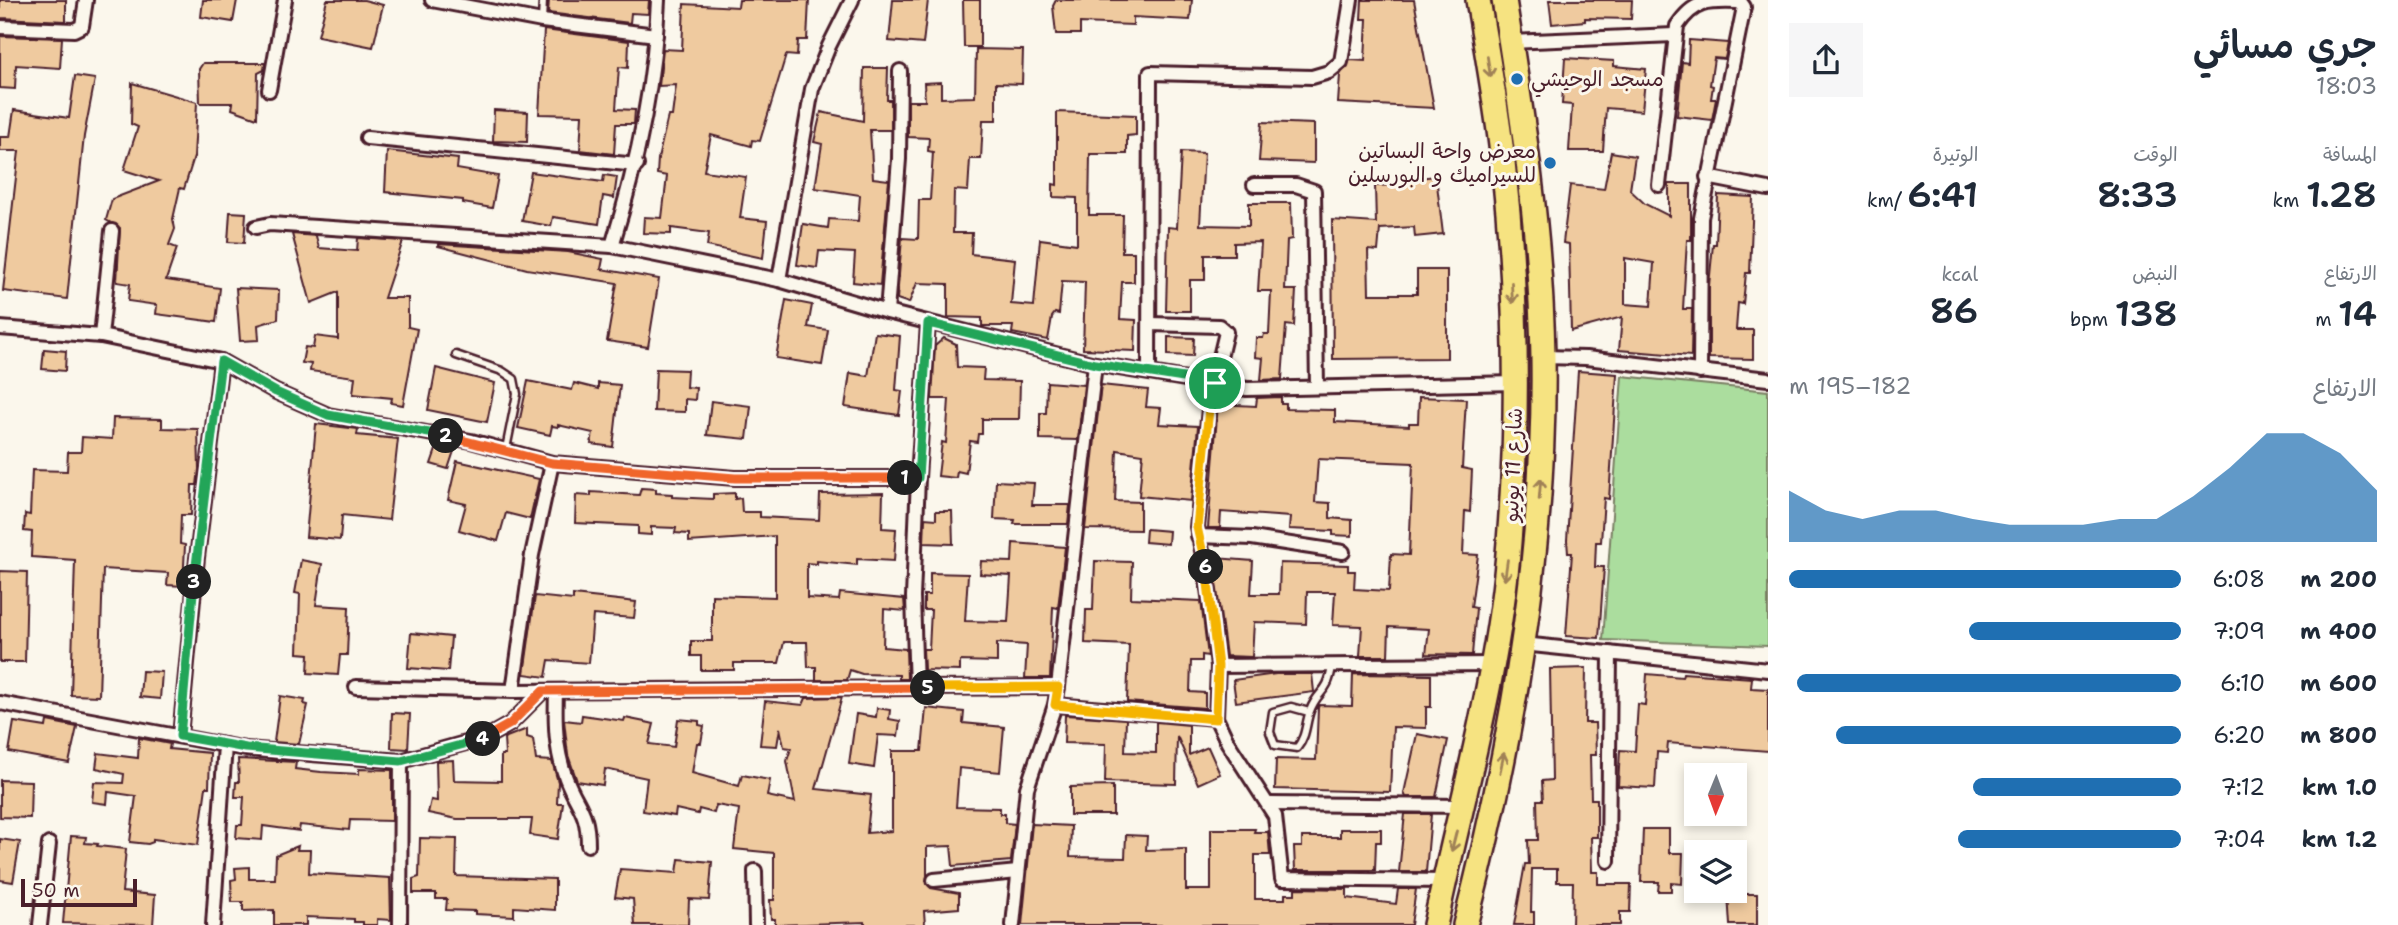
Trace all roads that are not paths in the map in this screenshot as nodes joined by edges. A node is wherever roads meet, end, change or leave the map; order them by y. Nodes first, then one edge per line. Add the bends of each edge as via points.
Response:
1 (86, 0) edge
2 (285, 0) edge
3 (432, 0) edge
4 (543, 0) edge
5 (658, 0) edge
6 (852, 0) edge
7 (1351, 0) edge
8 (1478, 0) edge
9 (1504, 0) edge
10 (1739, 1) edge
11 (542, 21) junction
12 (0, 27) edge
13 (656, 35) junction
14 (1674, 35) junction
15 (1511, 42) junction
16 (901, 71) dead end
17 (269, 90) dead end
18 (367, 138) dead end
19 (637, 165) junction
20 (1707, 177) junction
21 (1254, 185) dead end
22 (1659, 185) dead end
23 (1768, 189) edge
24 (1534, 200) junction
25 (1506, 203) junction
26 (256, 227) dead end
27 (112, 231) dead end
28 (612, 246) junction
29 (779, 280) junction
30 (887, 312) junction
31 (928, 323) junction
32 (1150, 324) junction
33 (0, 328) edge
34 (101, 336) junction
35 (456, 355) dead end
36 (1543, 357) junction
37 (221, 361) junction
38 (1095, 364) junction
39 (1149, 372) junction
40 (1700, 372) junction
41 (1768, 379) edge
42 (1215, 383) junction
43 (1516, 383) junction
44 (1317, 387) junction
45 (506, 449) junction
46 (552, 463) junction
47 (918, 478) junction
48 (1198, 536) junction
49 (1343, 552) dead end
50 (1523, 644) junction
51 (1610, 653) junction
52 (1332, 664) junction
53 (1493, 664) junction
54 (1218, 666) junction
55 (1768, 670) edge
56 (356, 687) dead end
57 (1058, 687) junction
58 (916, 688) junction
59 (513, 691) junction
60 (550, 691) junction
61 (0, 703) edge
62 (1055, 705) junction
63 (1309, 712) junction
64 (1216, 719) junction
65 (180, 736) junction
66 (226, 745) junction
67 (401, 761) junction
68 (1270, 804) junction
69 (1463, 806) junction
70 (50, 844) dead end
71 (587, 845) dead end
72 (1608, 861) dead end
73 (755, 871) dead end
74 (1017, 872) junction
75 (934, 880) dead end
76 (1444, 881) junction
77 (40, 925) edge
78 (213, 925) edge
79 (400, 925) edge
80 (756, 925) edge
81 (1013, 925) edge
82 (1435, 925) edge
83 (1465, 925) edge

1 - 12 street via 82,26 75,30
2 - 17 street
3 - 11 street
4 - 11 lane
5 - 13 street
6 - 29 street via 813,89
7 - 32 street via 1341,62 1329,72 1312,77 1150,73
8 -> 25 highway, شارع 11 يونيو
9 - 15 highway, شارع 11 يونيو
10 - 14 street via 1695,6 1687,11
10 - 20 street via 1744,7
11 - 13 street
13 - 19 street
14 - 15 street
14 - 22 street
15 - 24 highway, شارع 11 يونيو
16 - 30 street
18 - 19 street
19 - 28 street
20 - 23 street
20 - 40 street via 1701,218
21 - 44 street via 1296,185 1314,191
24 - 25 highway
24 - 36 highway, شارع 11 يونيو
25 -> 43 highway, شارع 11 يونيو
26 - 28 street via 270,224
27 - 34 street
28 - 29 street
29 - 30 street
30 - 31 street
31 - 38 street
31 - 47 street
32 - 39 street
32 - 42 street via 1225,329
33 - 34 street
34 - 37 street
35 - 45 lane via 514,379 517,394
36 - 40 street
50 -> 36 highway, شارع 11 يونيو via 1541,479
37 - 45 street via 328,415
37 - 65 street
38 - 39 street
38 - 57 street
39 - 42 street
40 - 41 street
42 - 44 street via 1247,389
42 - 48 street
43 - 44 street
43 -> 53 highway, شارع 11 يونيو via 1509,543
45 - 46 street
46 - 47 street via 735,478
46 - 59 street via 532,555
47 - 58 street via 913,597
48 - 49 street via 1262,539
48 - 54 street
50 - 51 street
83 -> 50 highway, شارع 11 يونيو via 1504,754
51 - 55 street
51 - 72 street
52 - 53 street
52 - 54 street
52 - 63 lane via 1329,687
53 - 69 highway, شارع 11 يونيو
54 - 64 street
56 - 59 street
57 - 58 street
57 - 62 street
58 - 60 street
59 - 60 street
60 - 67 street via 487,737
60 - 71 street via 566,778 586,816
61 - 65 street
62 - 64 street
62 - 74 street via 1027,788
63 - 63 lane via 1306,736 1297,748 1275,745 1270,732 1273,712 1291,708
64 - 68 street
65 - 66 street
66 - 67 street
66 - 78 street
67 - 79 street
68 - 69 street
68 - 76 street via 1279,831 1282,879
69 -> 76 highway, شارع 11 يونيو
70 - 77 street
73 - 80 street
74 - 75 street
74 - 81 street
76 - 82 highway, شارع 11 يونيو

